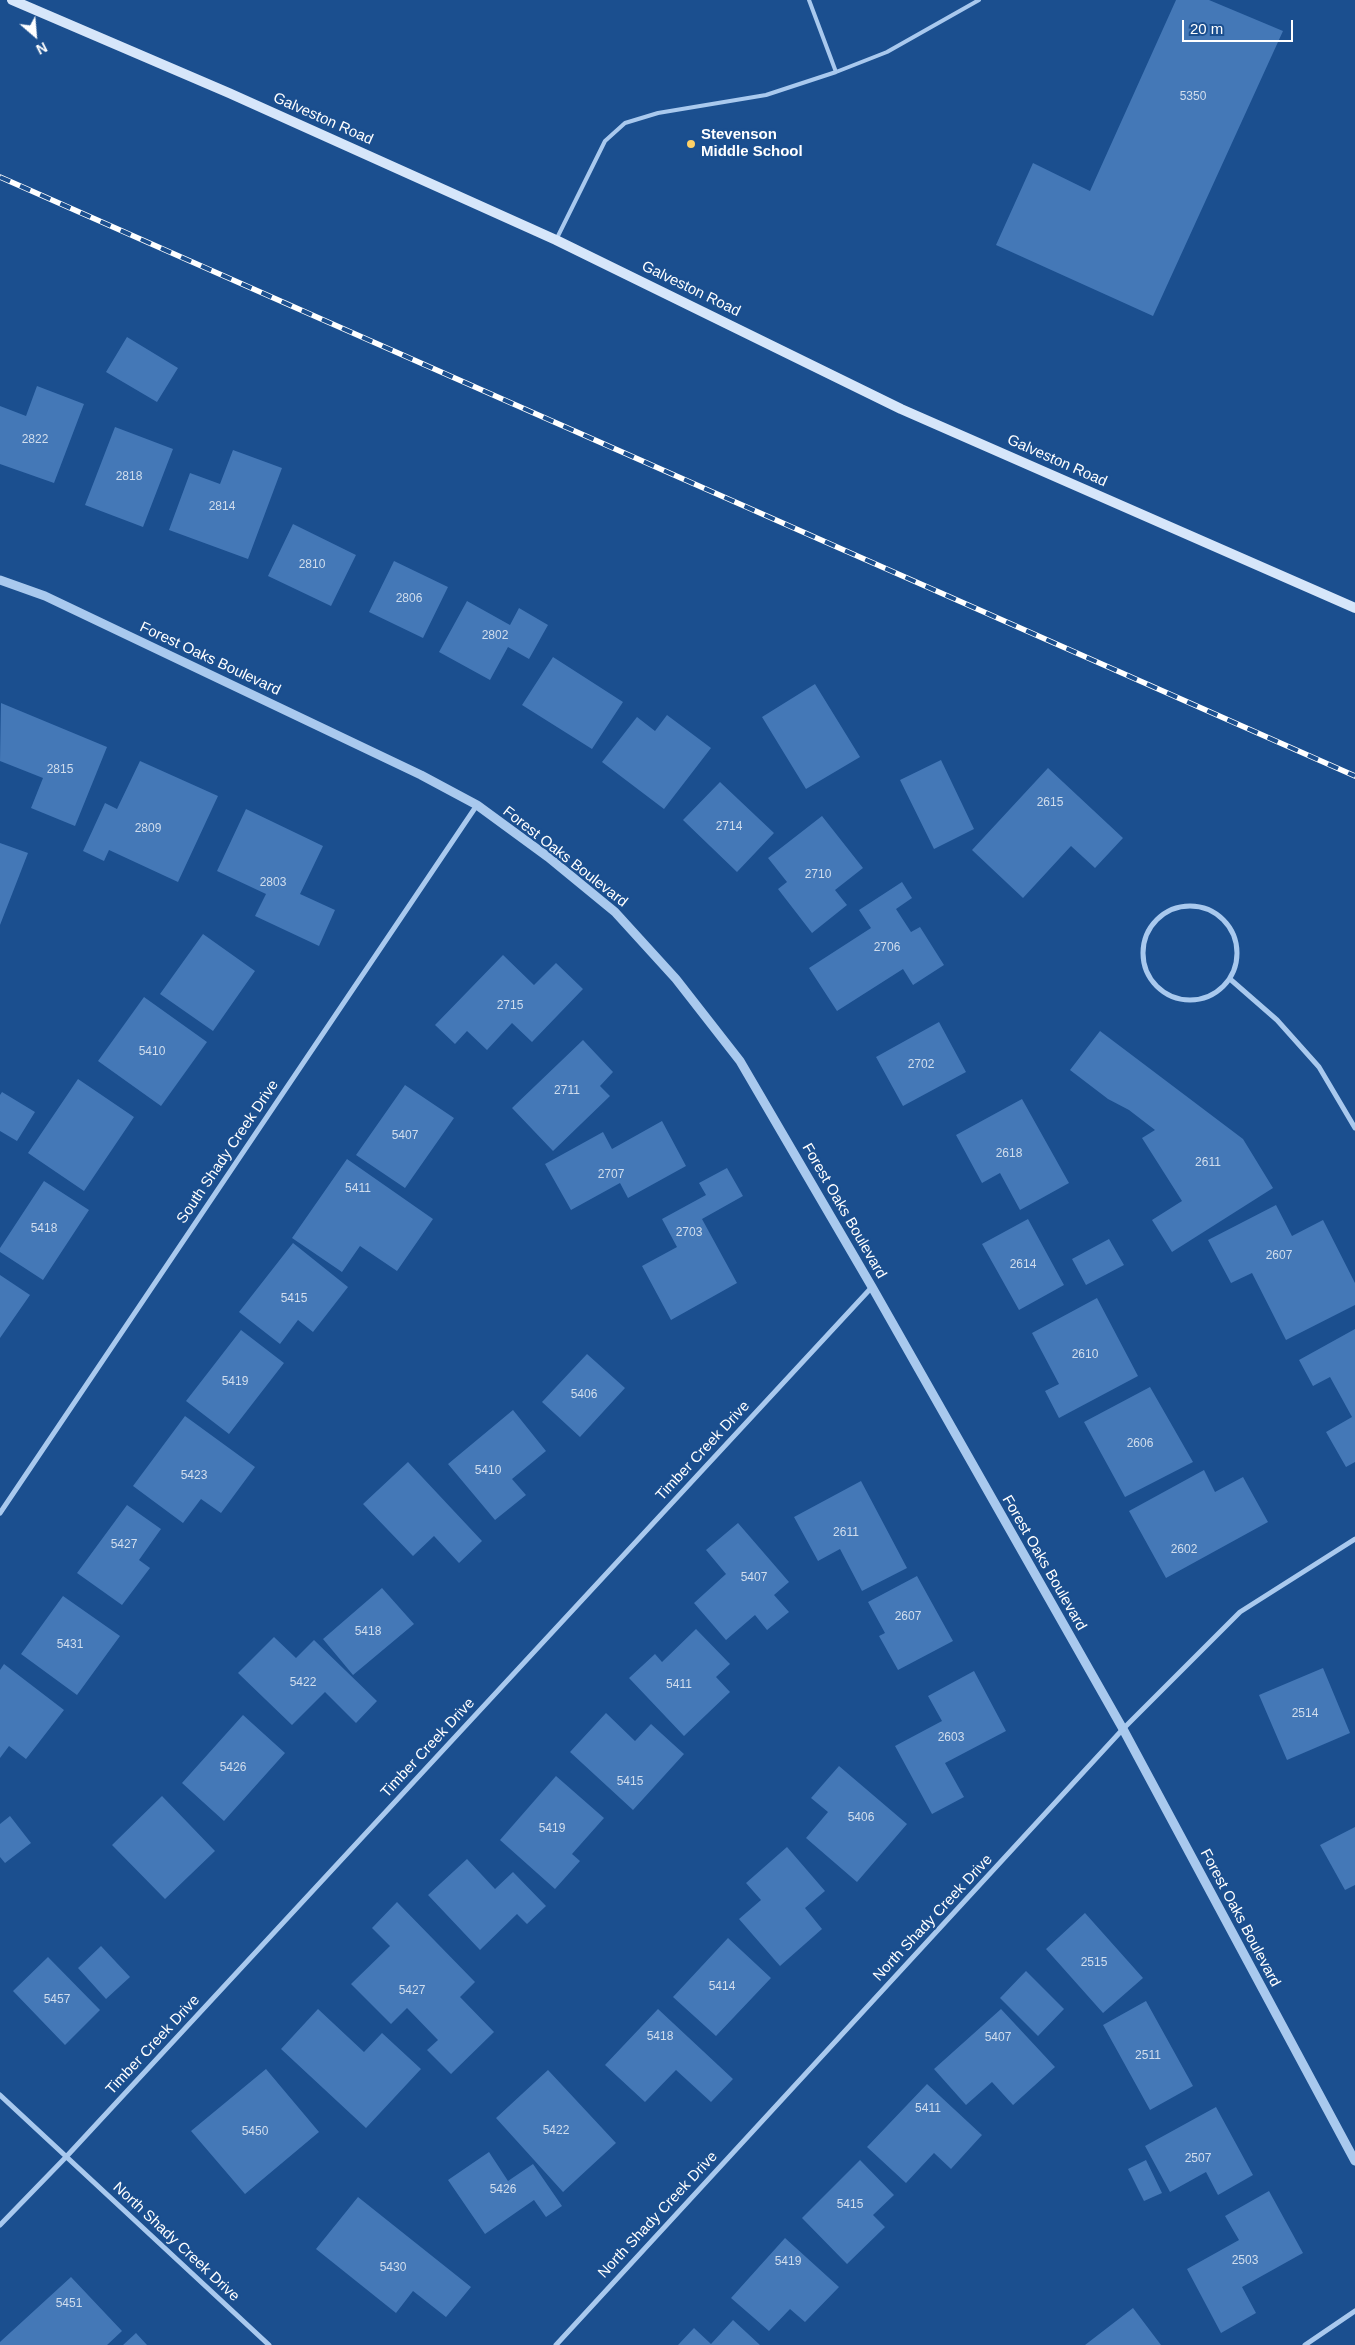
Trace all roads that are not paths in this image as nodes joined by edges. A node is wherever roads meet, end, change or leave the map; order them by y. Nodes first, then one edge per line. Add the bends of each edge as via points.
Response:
1 (12, 0) edge
2 (809, 0) edge
3 (979, 0) edge
4 (836, 72) junction
5 (556, 240) junction
6 (0, 580) edge
7 (1355, 608) edge
8 (477, 806) junction
9 (1230, 979) junction
10 (1355, 1128) edge
11 (872, 1287) junction
12 (0, 1513) edge
13 (1355, 1539) edge
14 (1123, 1730) junction
15 (0, 2095) edge
16 (66, 2157) junction
17 (1355, 2161) edge
18 (0, 2225) edge
19 (1355, 2311) edge
20 (269, 2345) edge
21 (556, 2345) edge
22 (1305, 2345) edge

1 - 5 main road, Galveston Road via 229,93
2 - 4 lane
3 - 4 lane via 886,52
4 - 5 lane via 766,95 658,113 624,123 604,141
5 - 7 main road, Galveston Road via 901,409
6 - 8 street, Forest Oaks Boulevard via 54,601 421,775
8 - 11 street, Forest Oaks Boulevard via 548,857 614,912 676,978 740,1061
8 - 12 street, South Shady Creek Drive
9 - 9 street via 1238,949 1234,934 1213,910 1198,906 1174,908 1155,921 1146,935 1144,965 1150,979 1161,991 1175,998 1205,998
9 - 10 street via 1277,1020 1319,1067
11 - 14 street, Forest Oaks Boulevard
11 - 16 street, Timber Creek Drive
13 - 14 street, North Shady Creek Drive via 1240,1612
14 - 17 street, Forest Oaks Boulevard
14 - 21 street, North Shady Creek Drive
15 - 16 street
16 - 18 street, Timber Creek Drive
16 - 20 street, North Shady Creek Drive
19 - 22 street

